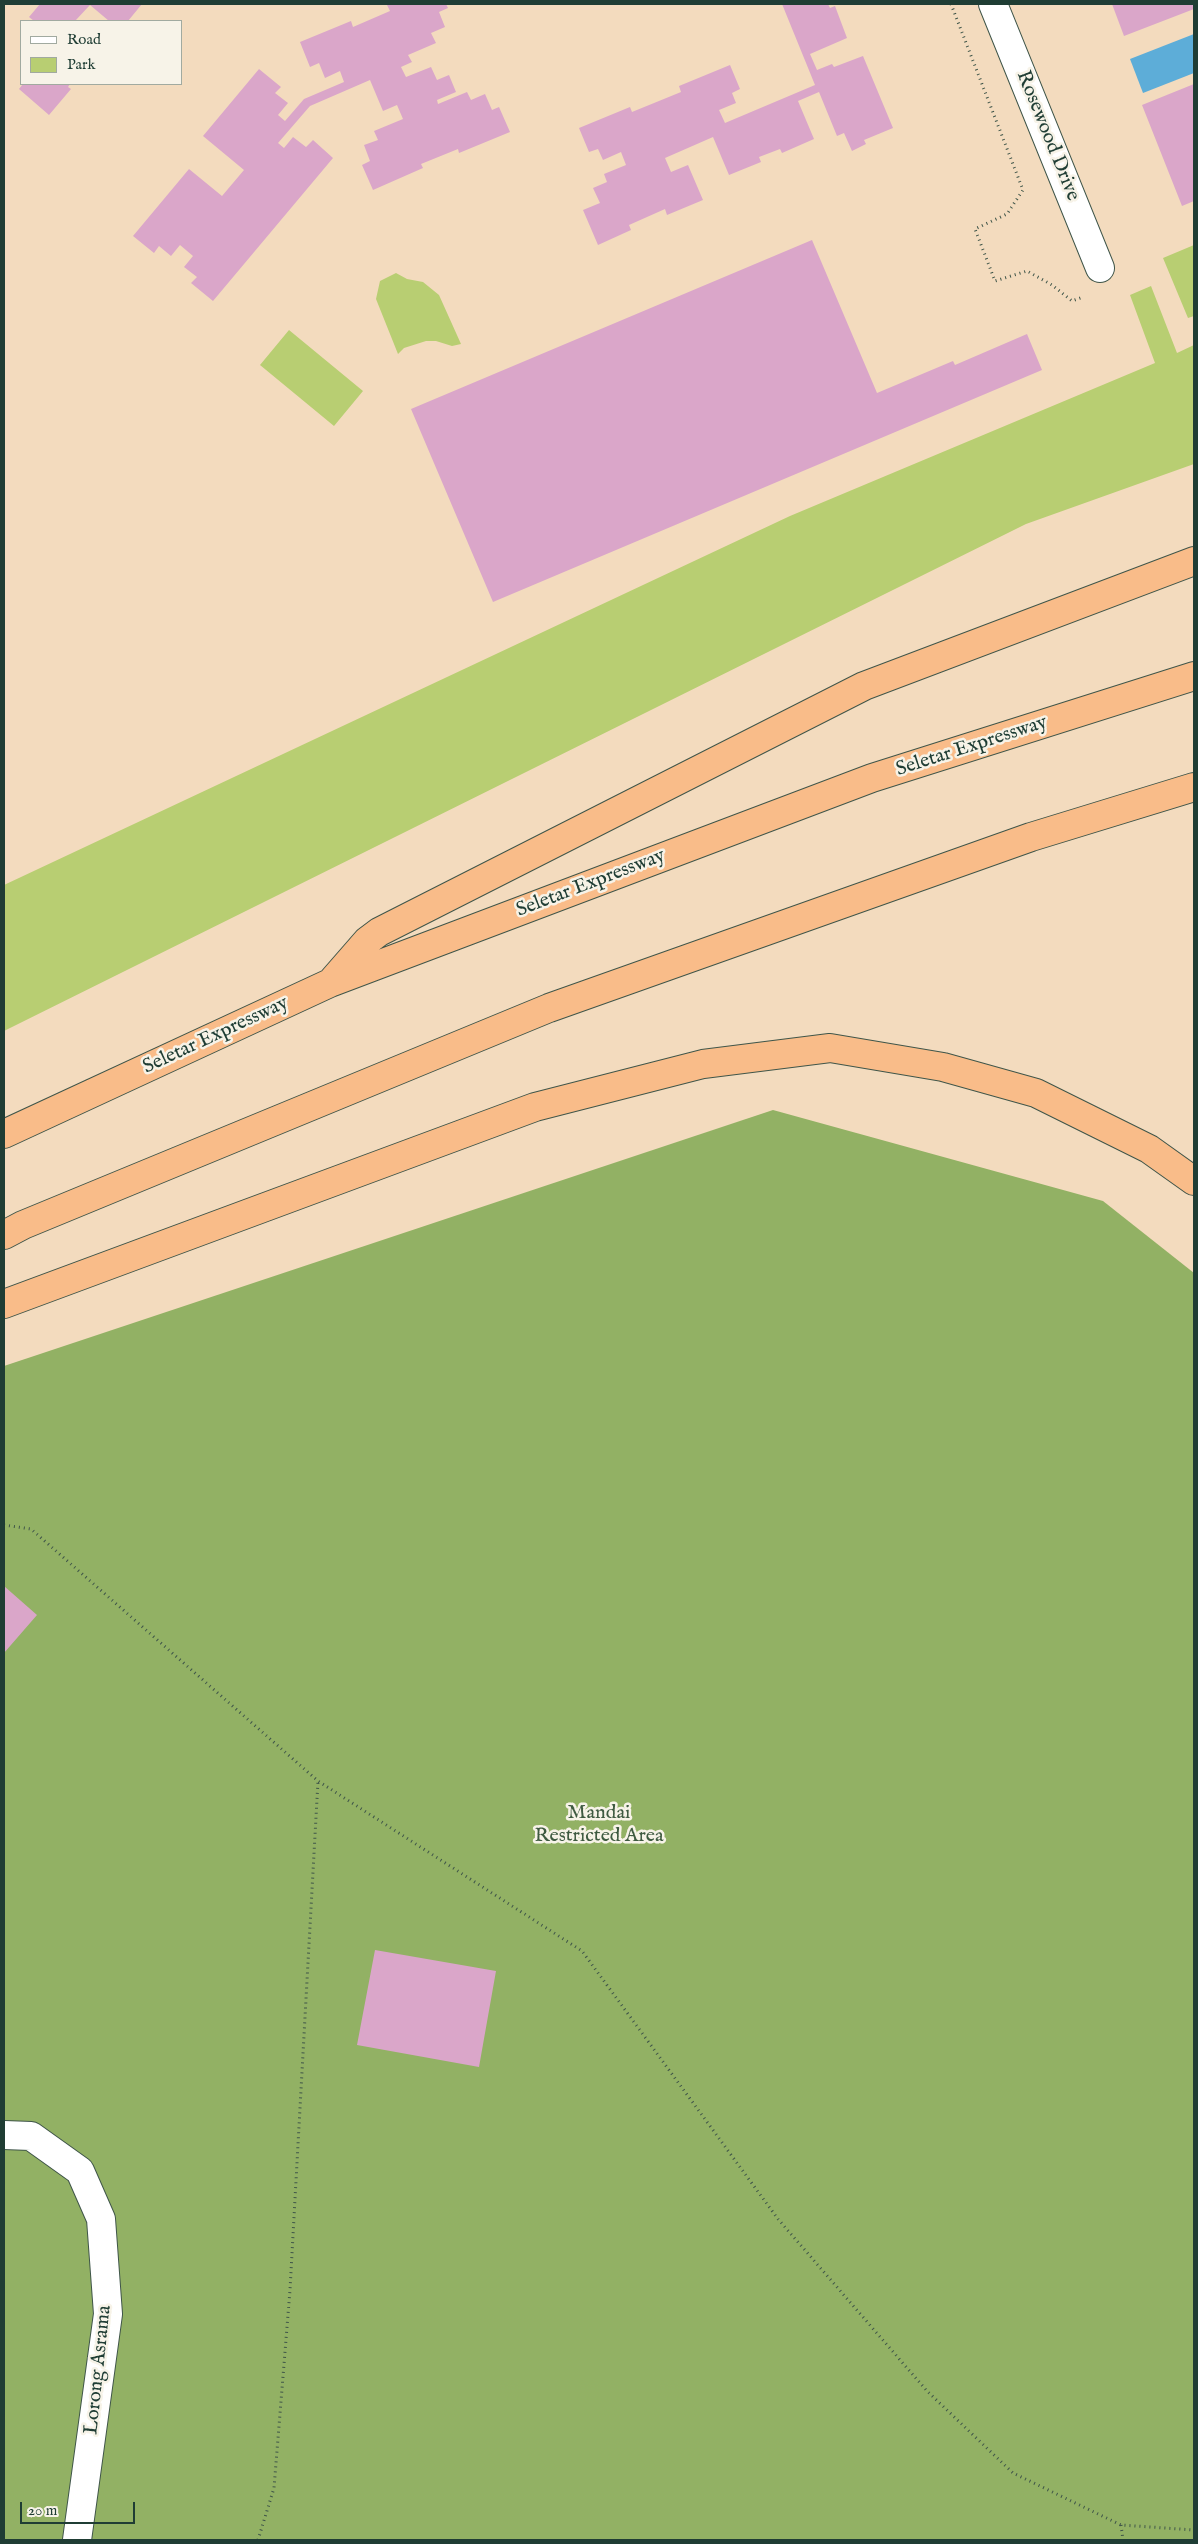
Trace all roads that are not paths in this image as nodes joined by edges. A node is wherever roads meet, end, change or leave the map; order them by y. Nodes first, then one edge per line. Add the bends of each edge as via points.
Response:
1 (994, 4) edge
2 (1100, 268) dead end
3 (1194, 561) edge
4 (1194, 676) edge
5 (1194, 787) edge
6 (330, 983) junction
7 (4, 1134) edge
8 (1194, 1181) edge
9 (4, 1235) edge
10 (4, 1304) edge
11 (4, 2135) edge
12 (78, 2540) edge

1 - 2 street, Rosewood Drive
3 - 6 highway via 864,686 379,932
4 - 6 highway, Seletar Expressway via 872,778
5 - 9 highway via 1031,837 549,1008
6 - 7 highway, Seletar Expressway
8 - 10 highway via 1149,1149 1036,1093 943,1067 830,1048 703,1064 535,1107
11 - 12 street, Lorong Asrama via 31,2136 80,2172 101,2220 108,2314

